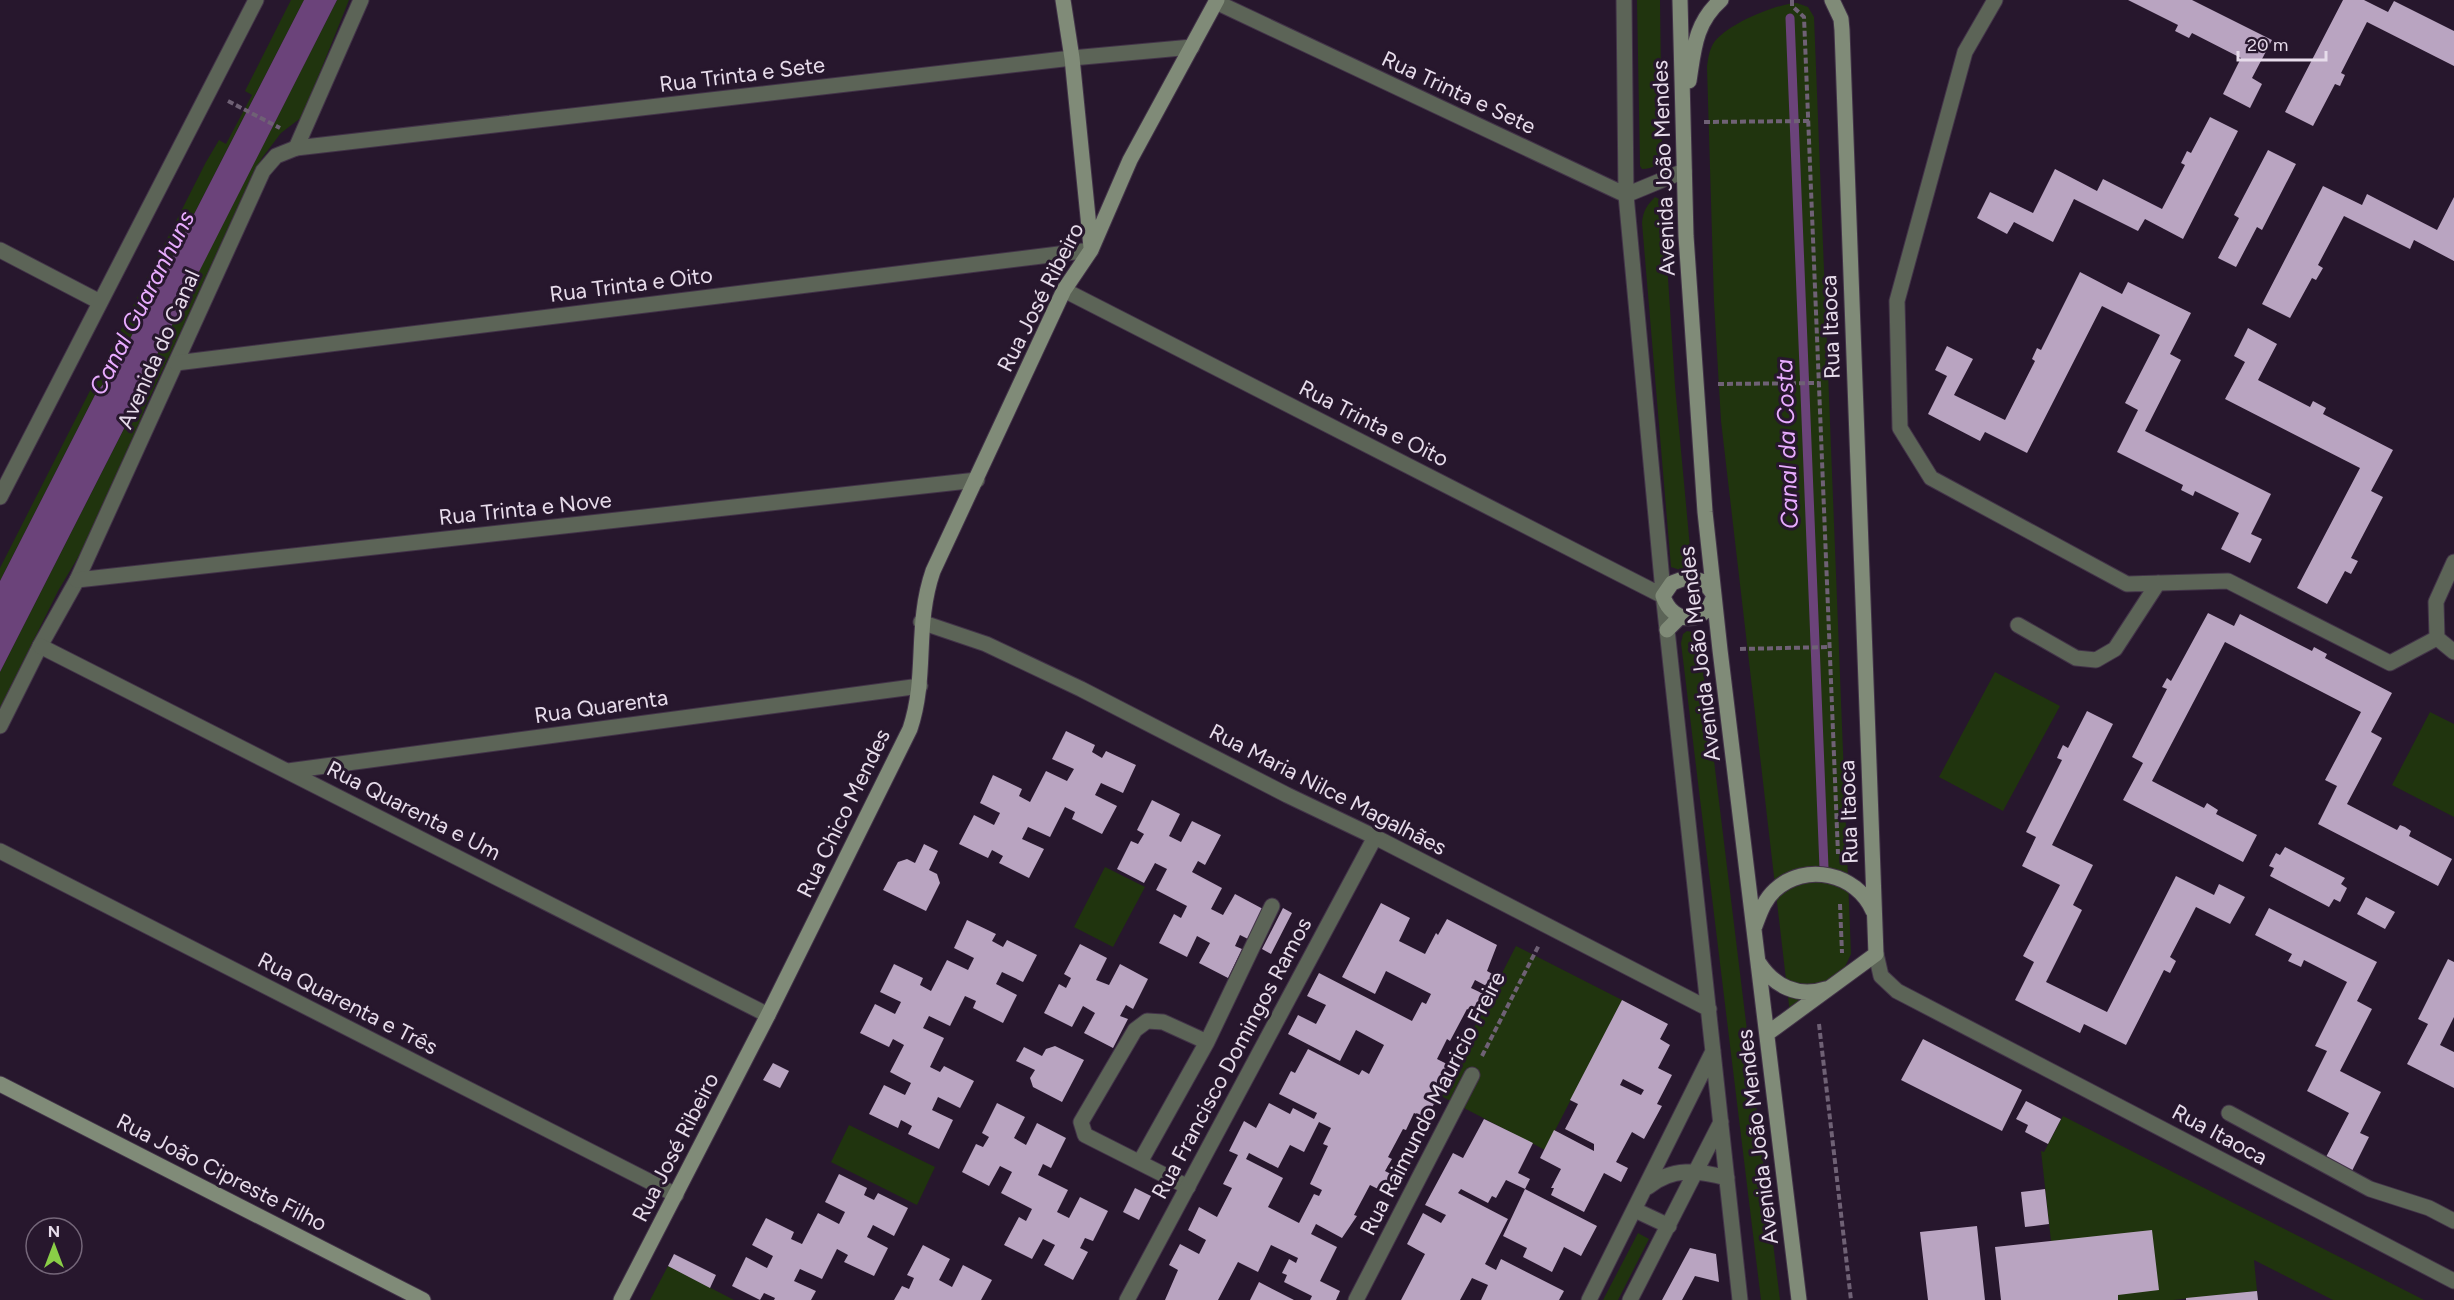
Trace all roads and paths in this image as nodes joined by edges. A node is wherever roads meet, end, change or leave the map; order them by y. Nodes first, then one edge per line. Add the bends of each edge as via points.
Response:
1 (256, 0) edge
2 (361, 0) edge
3 (1063, 0) edge
4 (1624, 0) edge
5 (1680, 0) edge
6 (1721, 0) edge
7 (1792, 0) edge
8 (1832, 0) edge
9 (1847, 0) edge
10 (1995, 0) edge
11 (1216, 1) edge
12 (1842, 30) junction
13 (1192, 47) junction
14 (1072, 58) junction
15 (246, 111) dead end
16 (1809, 121) junction
17 (1683, 123) junction
18 (275, 126) dead end
19 (296, 148) junction
20 (1684, 171) junction
21 (1626, 195) junction
22 (0, 250) edge
23 (1091, 250) junction
24 (1064, 290) junction
25 (100, 302) junction
26 (176, 363) junction
27 (1819, 383) junction
28 (1695, 385) junction
29 (977, 480) junction
30 (0, 497) edge
31 (2454, 562) edge
32 (1711, 564) junction
33 (1661, 573) junction
34 (1696, 578) junction
35 (1680, 579) junction
36 (77, 580) junction
37 (2158, 583) junction
38 (1714, 595) junction
39 (1663, 596) junction
40 (1680, 617) junction
41 (1698, 617) junction
42 (921, 622) junction
43 (1717, 622) junction
44 (2018, 625) dead end
45 (1667, 630) junction
46 (2437, 639) junction
47 (40, 646) junction
48 (1830, 647) junction
49 (1720, 650) junction
50 (2454, 652) edge
51 (920, 686) junction
52 (0, 726) edge
53 (288, 771) junction
54 (1375, 837) junction
55 (0, 851) edge
56 (1839, 878) junction
57 (1272, 906) dead end
58 (1874, 916) junction
59 (1548, 928) junction
60 (1754, 929) junction
61 (1876, 954) junction
62 (1759, 963) junction
63 (1837, 983) junction
64 (1817, 998) junction
65 (1709, 1009) junction
66 (768, 1015) junction
67 (1768, 1034) junction
68 (1207, 1042) junction
69 (1713, 1050) junction
70 (1472, 1075) joint
71 (0, 1084) edge
72 (2229, 1113) dead end
73 (1721, 1122) junction
74 (1140, 1162) junction
75 (1696, 1172) junction
76 (1727, 1178) junction
77 (1188, 1186) junction
78 (1645, 1189) junction
79 (676, 1195) junction
80 (1635, 1210) junction
81 (2454, 1221) edge
82 (1669, 1226) junction
83 (2454, 1281) edge
84 (423, 1300) edge
85 (621, 1300) edge
86 (1127, 1300) edge
87 (1356, 1300) edge
88 (1588, 1300) edge
89 (1630, 1300) edge
90 (1740, 1300) edge
91 (1799, 1300) edge
92 (1851, 1300) edge

1 - 25 street
2 - 19 street
3 - 14 main road
4 - 21 street, Avenida João Mendes
5 - 17 main road, Avenida João Mendes
6 - 17 main road via 1695,36
7 - 16 path via 1792,6 1804,17
8 - 12 main road
9 - 12 main road
10 - 37 street via 1965,52 1897,301 1900,428 1931,478 2127,584
11 - 13 main road, Rua José Ribeiro
11 - 21 street, Rua Trinta e Sete
12 - 58 main road, Rua Itaoca
13 - 14 street, Rua Trinta e Sete
13 - 23 main road, Rua José Ribeiro via 1130,160
14 - 19 street, Rua Trinta e Sete
14 - 23 main road
15 - 18 path
16 - 17 path
16 - 27 path
17 - 20 main road, Avenida João Mendes
19 - 26 street, Avenida do Canal via 276,156 264,171
20 - 21 street
20 - 28 main road, Avenida João Mendes
21 - 33 street, Avenida João Mendes
22 - 25 street
23 - 24 main road, Rua José Ribeiro
23 - 26 street, Rua Trinta e Oito
24 - 29 main road, Rua José Ribeiro
24 - 39 street, Rua Trinta e Oito
25 - 30 street
26 - 36 street, Avenida do Canal
27 - 28 path
27 - 48 path
28 - 32 main road, Avenida João Mendes
29 - 36 street, Rua Trinta e Nove
29 - 42 main road, Rua José Ribeiro via 933,571
31 - 46 street via 2436,602
32 - 34 main road
32 - 38 main road, Avenida João Mendes
33 - 35 main road via 1670,579
33 - 39 street, Avenida João Mendes
34 - 35 main road
34 - 38 main road
35 - 39 main road
36 - 47 street, Avenida do Canal
37 - 44 street via 2115,649 2096,660 2076,658
37 - 46 street via 2228,581 2390,663
38 - 41 main road
38 - 43 main road, Avenida João Mendes
39 - 40 main road via 1672,612
39 - 45 street, Avenida João Mendes
40 - 41 main road
40 - 45 main road
41 - 43 main road
42 - 51 main road, Rua Chico Mendes
42 - 54 street, Rua Maria Nilce Magalhães via 986,644
43 - 49 main road, Avenida João Mendes
45 - 65 street, Avenida João Mendes
46 - 50 street
47 - 52 street, Avenida do Canal
47 - 53 street, Rua Quarenta e Um
48 - 49 path
48 - 56 path
49 - 60 main road, Avenida João Mendes
51 - 53 street, Rua Quarenta
51 - 66 main road, Rua Chico Mendes via 909,729
53 - 66 street, Rua Quarenta e Um
54 - 59 street, Rua Maria Nilce Magalhães
54 - 77 street, Rua Francisco Domingos Ramos
55 - 79 street, Rua Quarenta e Três
56 - 58 main road via 1862,894
56 - 60 main road via 1806,875 1782,885 1764,904
56 - 63 path
57 - 68 street
58 - 61 main road, Rua Itaoca
59 - 65 street, Rua Maria Nilce Magalhães
59 - 70 path, Rua Raimundo Mauricio Freire
60 - 62 main road, Avenida João Mendes
61 - 63 main road
61 - 83 street, Rua Itaoca via 1881,976 1897,991
62 - 63 main road via 1772,979 1790,990 1810,992
62 - 67 main road, Avenida João Mendes
63 - 64 main road
64 - 67 main road
64 - 92 path
65 - 69 street, Avenida João Mendes
66 - 79 main road, Rua José Ribeiro
67 - 91 main road, Avenida João Mendes
68 - 74 street
68 - 74 street via 1163,1022 1147,1021 1135,1030 1081,1122 1085,1135
69 - 73 street, Avenida João Mendes
69 - 78 street
70 - 87 street, Rua Raimundo Mauricio Freire
71 - 84 main road, Rua João Cipreste Filho
72 - 81 street via 2370,1189 2429,1208
73 - 75 street
73 - 76 street, Avenida João Mendes
74 - 77 street
75 - 76 street
75 - 78 street via 1668,1174
75 - 82 street
76 - 90 street, Avenida João Mendes
77 - 86 street, Rua Francisco Domingos Ramos
78 - 80 street
79 - 85 main road, Rua José Ribeiro
80 - 82 street
80 - 88 street
82 - 89 street

